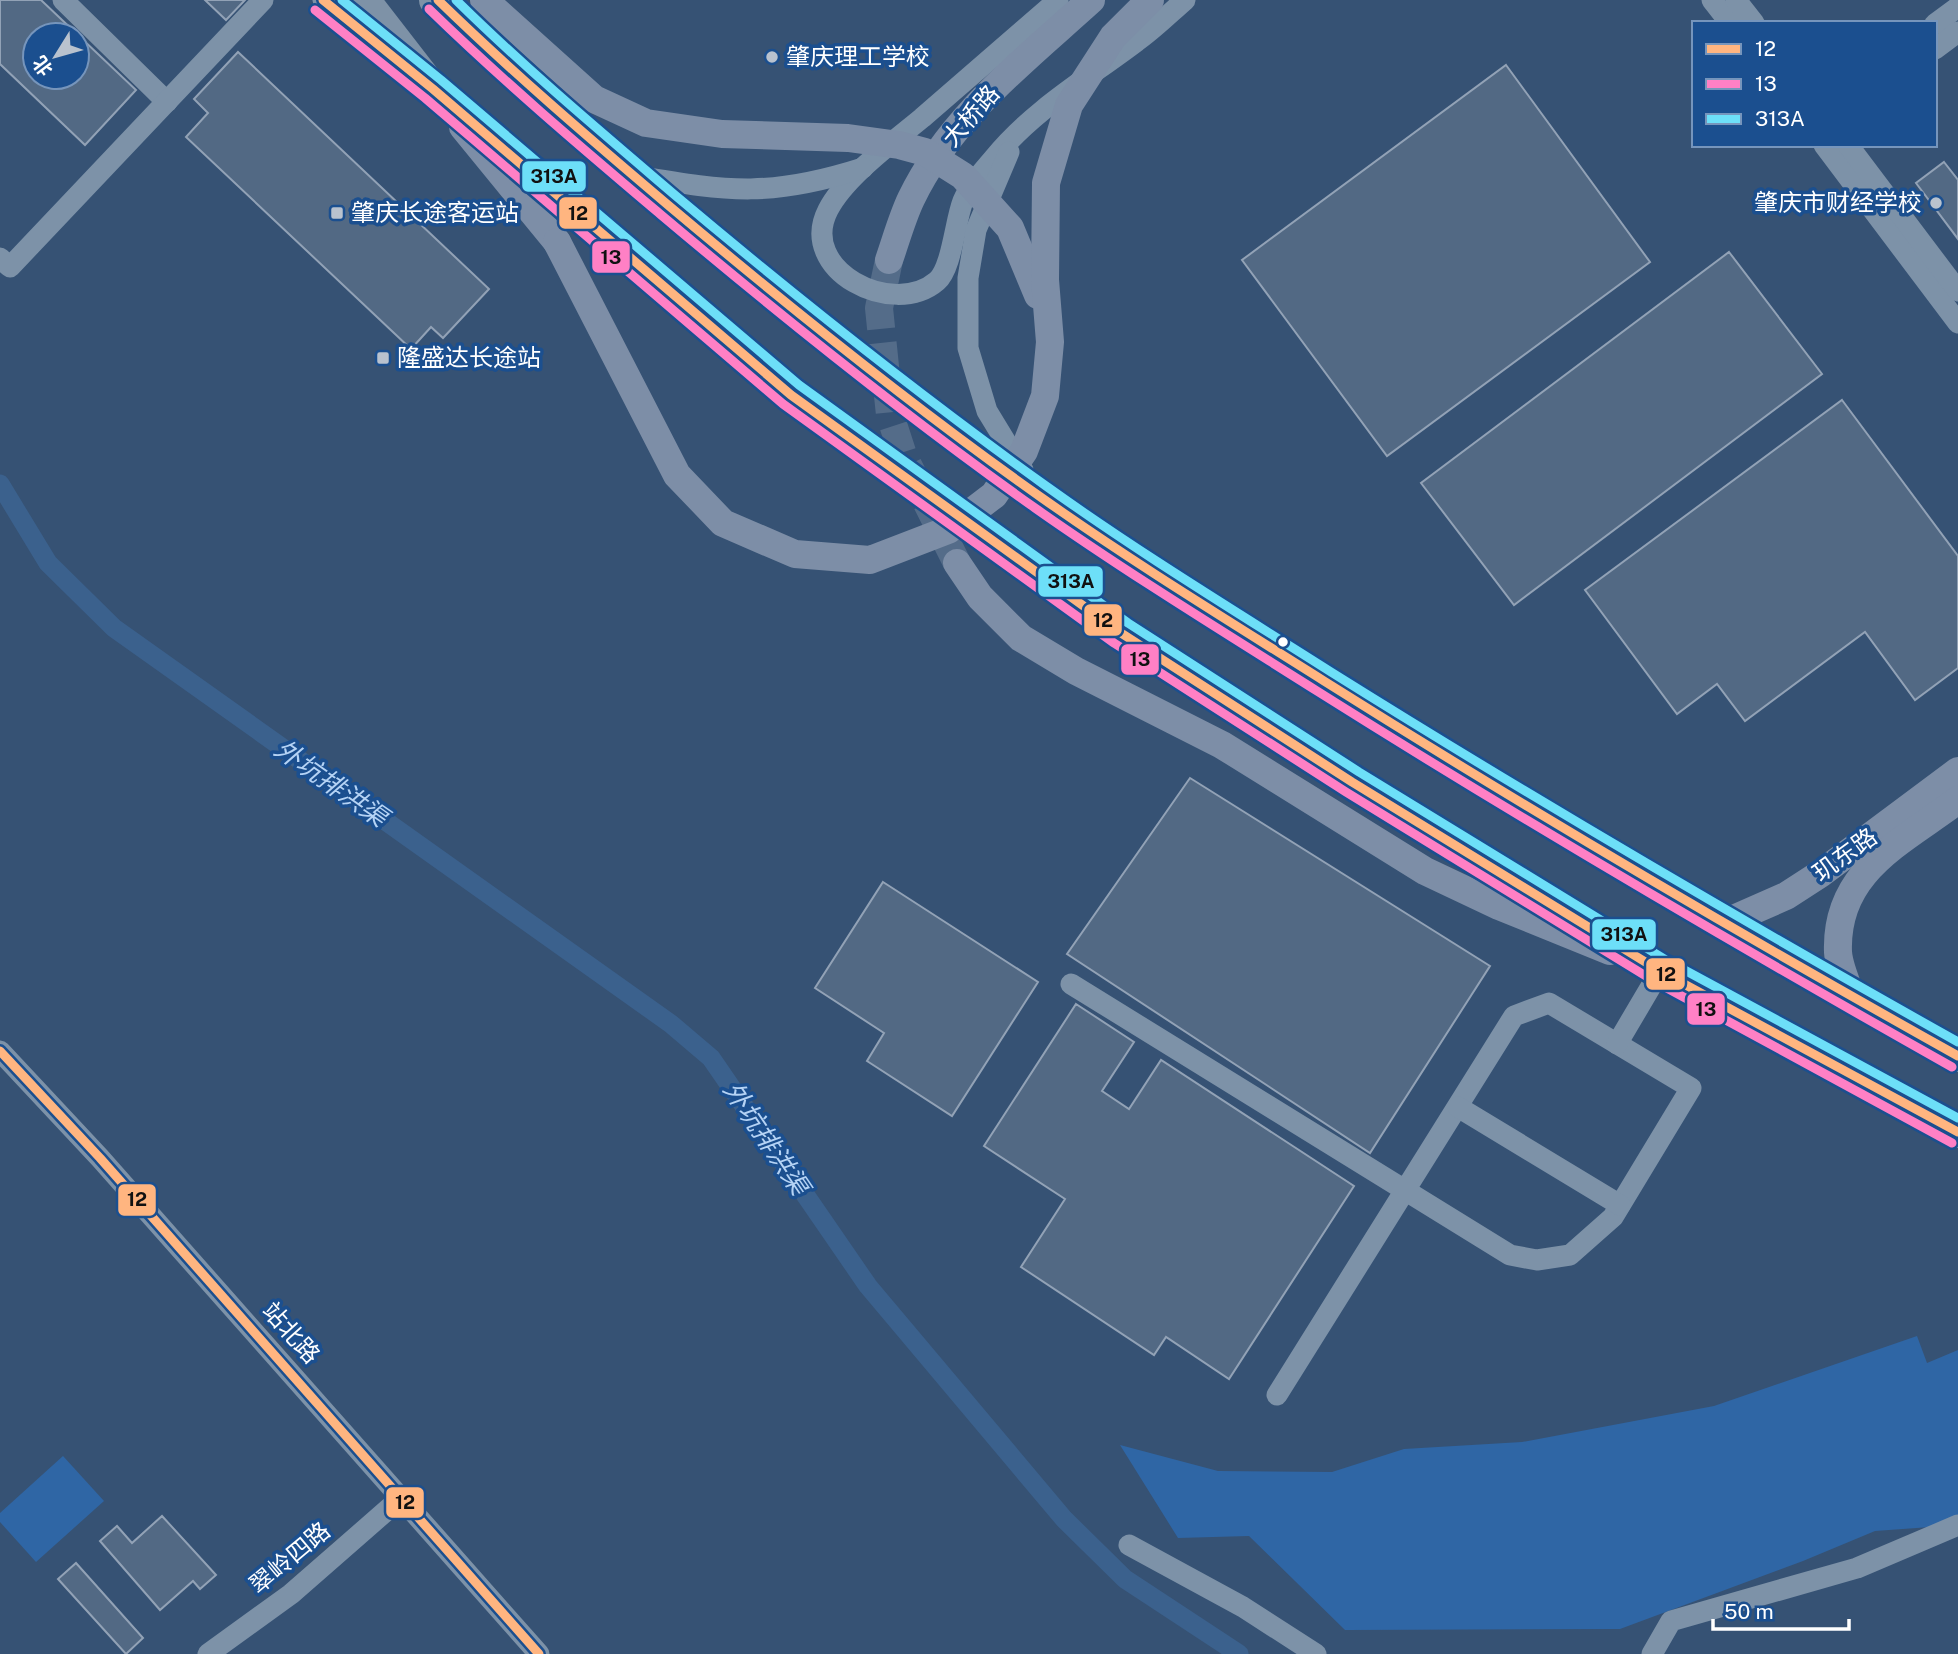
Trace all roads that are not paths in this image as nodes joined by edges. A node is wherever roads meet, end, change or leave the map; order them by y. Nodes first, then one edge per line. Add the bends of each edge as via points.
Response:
1 (63, 0) edge
2 (263, 0) edge
3 (323, 0) edge
4 (364, 0) edge
5 (484, 0) edge
6 (1058, 0) edge
7 (1091, 0) edge
8 (1150, 0) edge
9 (1185, 0) edge
10 (1712, 0) edge
11 (1736, 0) edge
12 (440, 4) edge
13 (1958, 7) edge
14 (1728, 21) edge
15 (1752, 21) edge
16 (1937, 23) edge
17 (1958, 32) edge
18 (1937, 48) edge
19 (433, 89) junction
20 (167, 102) junction
21 (1016, 134) junction
22 (1826, 147) edge
23 (1850, 147) edge
24 (863, 168) junction
25 (635, 175) junction
26 (0, 258) edge
27 (889, 260) tunnel mouth
28 (1958, 291) edge
29 (1958, 323) edge
30 (1050, 342) junction
31 (1039, 496) junction
32 (957, 563) tunnel mouth
33 (1958, 771) edge
34 (1958, 800) edge
35 (1722, 925) junction
36 (1660, 971) junction
37 (1071, 984) dead end
38 (1852, 999) junction
39 (1618, 1044) junction
40 (1958, 1056) edge
41 (5, 1066) edge
42 (1458, 1107) junction
43 (1958, 1132) edge
44 (1405, 1190) junction
45 (1620, 1205) junction
46 (1277, 1395) dead end
47 (402, 1497) junction
48 (1958, 1525) edge
49 (1129, 1545) dead end
50 (208, 1654) edge
51 (539, 1654) edge
52 (1316, 1654) edge
53 (1652, 1654) edge

1 - 20 street
2 - 20 street
3 - 19 street
4 - 19 highway
5 - 30 main road, bridge via 594,99 646,123 722,134 848,138 925,152 963,176 1010,228 1034,279
6 - 24 street
7 - 27 main road, 大桥路 via 991,90 940,151 911,199
8 - 30 main road, bridge via 1113,37 1069,105 1046,183
9 - 21 street
10 - 14 street
11 - 15 street
12 - 25 highway via 518,78
13 - 16 street
17 - 18 street
19 - 30 main road, bridge via 556,242 677,475 723,523 795,554 870,560 948,530 994,495 1024,451 1045,396
19 - 36 highway via 791,395 947,509 1121,633
20 - 26 street via 10,267
21 - 24 street via 964,199 938,280 911,293 865,288 831,265 821,237 828,210
21 - 31 street via 976,230 968,278 968,348 987,411
22 - 29 street
23 - 28 street
24 - 25 street via 819,182 741,191
25 - 31 highway via 828,337
31 - 35 highway via 1152,573 1441,755
32 - 36 main road via 980,597 1021,638 1076,671 1222,745 1425,871
33 - 35 main road, 玑东路 via 1820,874 1786,896
34 - 38 main road, 玑东路 via 1864,870 1849,890 1840,917 1838,954
35 - 38 highway
36 - 39 street
36 - 43 highway
37 - 44 street
38 - 40 highway
39 - 42 street via 1549,1003 1514,1016
39 - 45 street via 1690,1088
41 - 47 street, 站北路
42 - 44 street
42 - 45 street
44 - 45 street via 1510,1255 1537,1261 1570,1255 1613,1217
44 - 46 street
47 - 50 street, 翠岭四路 via 291,1594
47 - 51 street, 站北路
48 - 53 street via 1857,1568 1671,1621
49 - 52 street via 1243,1607

